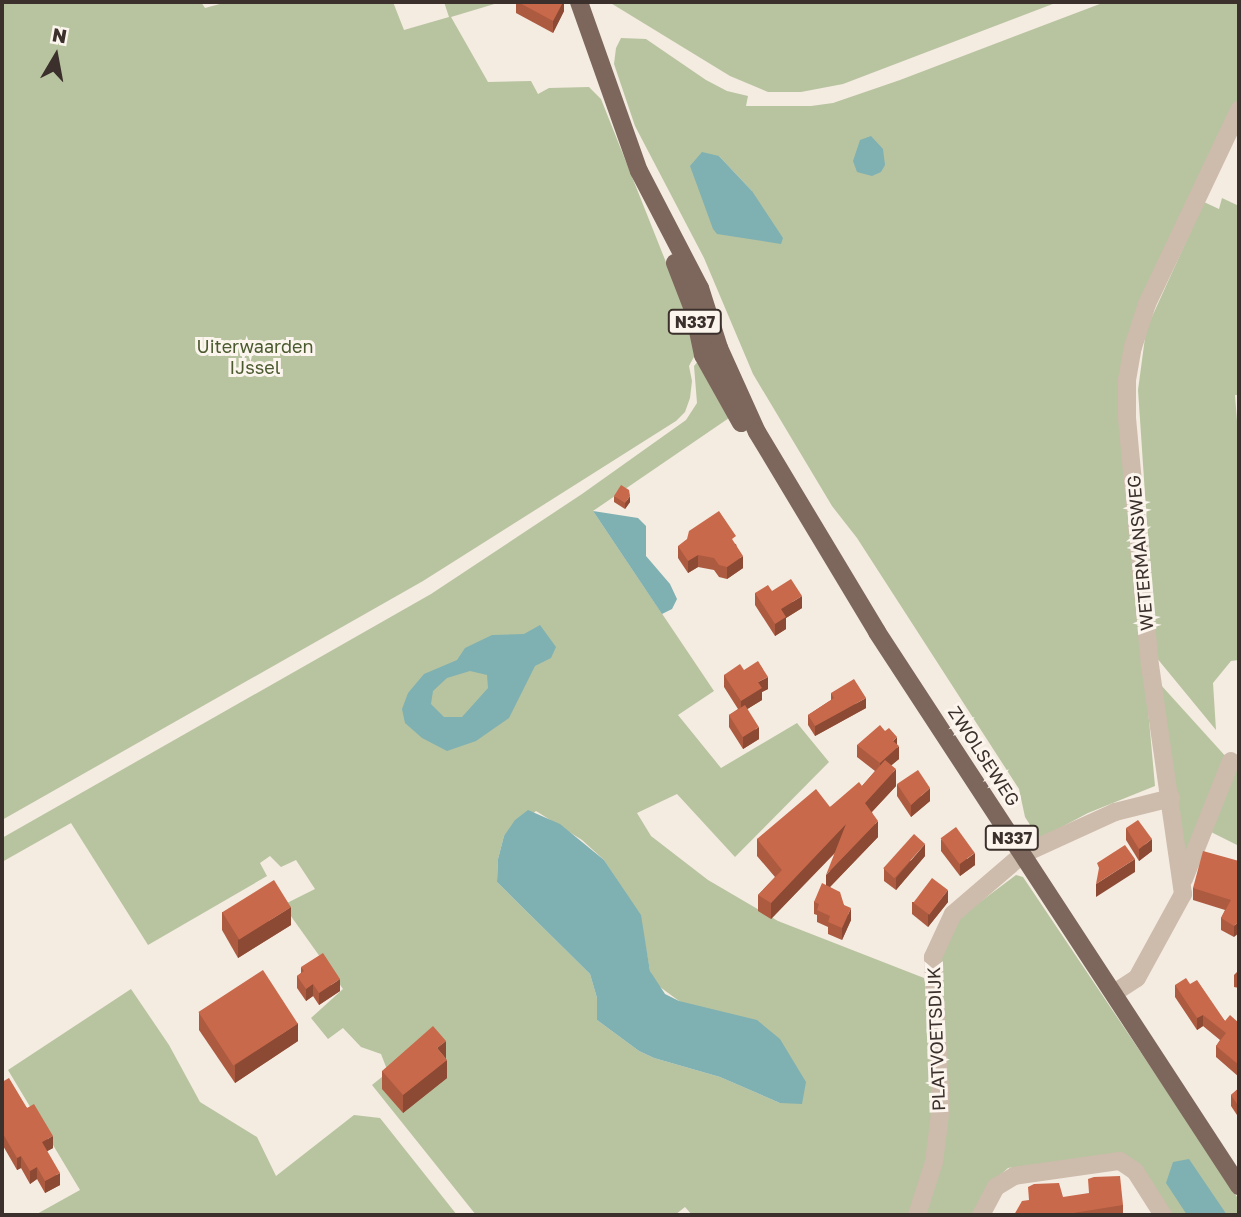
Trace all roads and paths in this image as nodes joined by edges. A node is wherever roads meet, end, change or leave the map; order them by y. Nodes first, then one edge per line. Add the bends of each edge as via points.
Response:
1 (579, 2) edge
2 (1239, 110) edge
3 (1231, 761) dead end
4 (1171, 798) junction
5 (1023, 854) junction
6 (1183, 882) junction
7 (1114, 993) junction
8 (1239, 1186) edge
9 (918, 1215) edge
10 (981, 1215) edge
11 (1163, 1215) edge

1 - 5 main road, ZWOLSEWEG / N337 via 688,295 709,367
2 - 4 street, WETERMANSWEG via 1147,304 1127,380 1150,666
3 - 6 street
4 - 5 street, PLATVOETSDIJK via 1115,812
4 - 6 street, WETERMANSWEG
5 - 7 main road, ZWOLSEWEG / N337
5 - 9 street, PLATVOETSDIJK via 953,914 933,957 941,1106 934,1162
6 - 7 street, WETERMANSWEG via 1183,894 1137,978
7 - 8 main road, ZWOLSEWEG / N337
10 - 11 street via 996,1187 1014,1176 1120,1161 1135,1171

